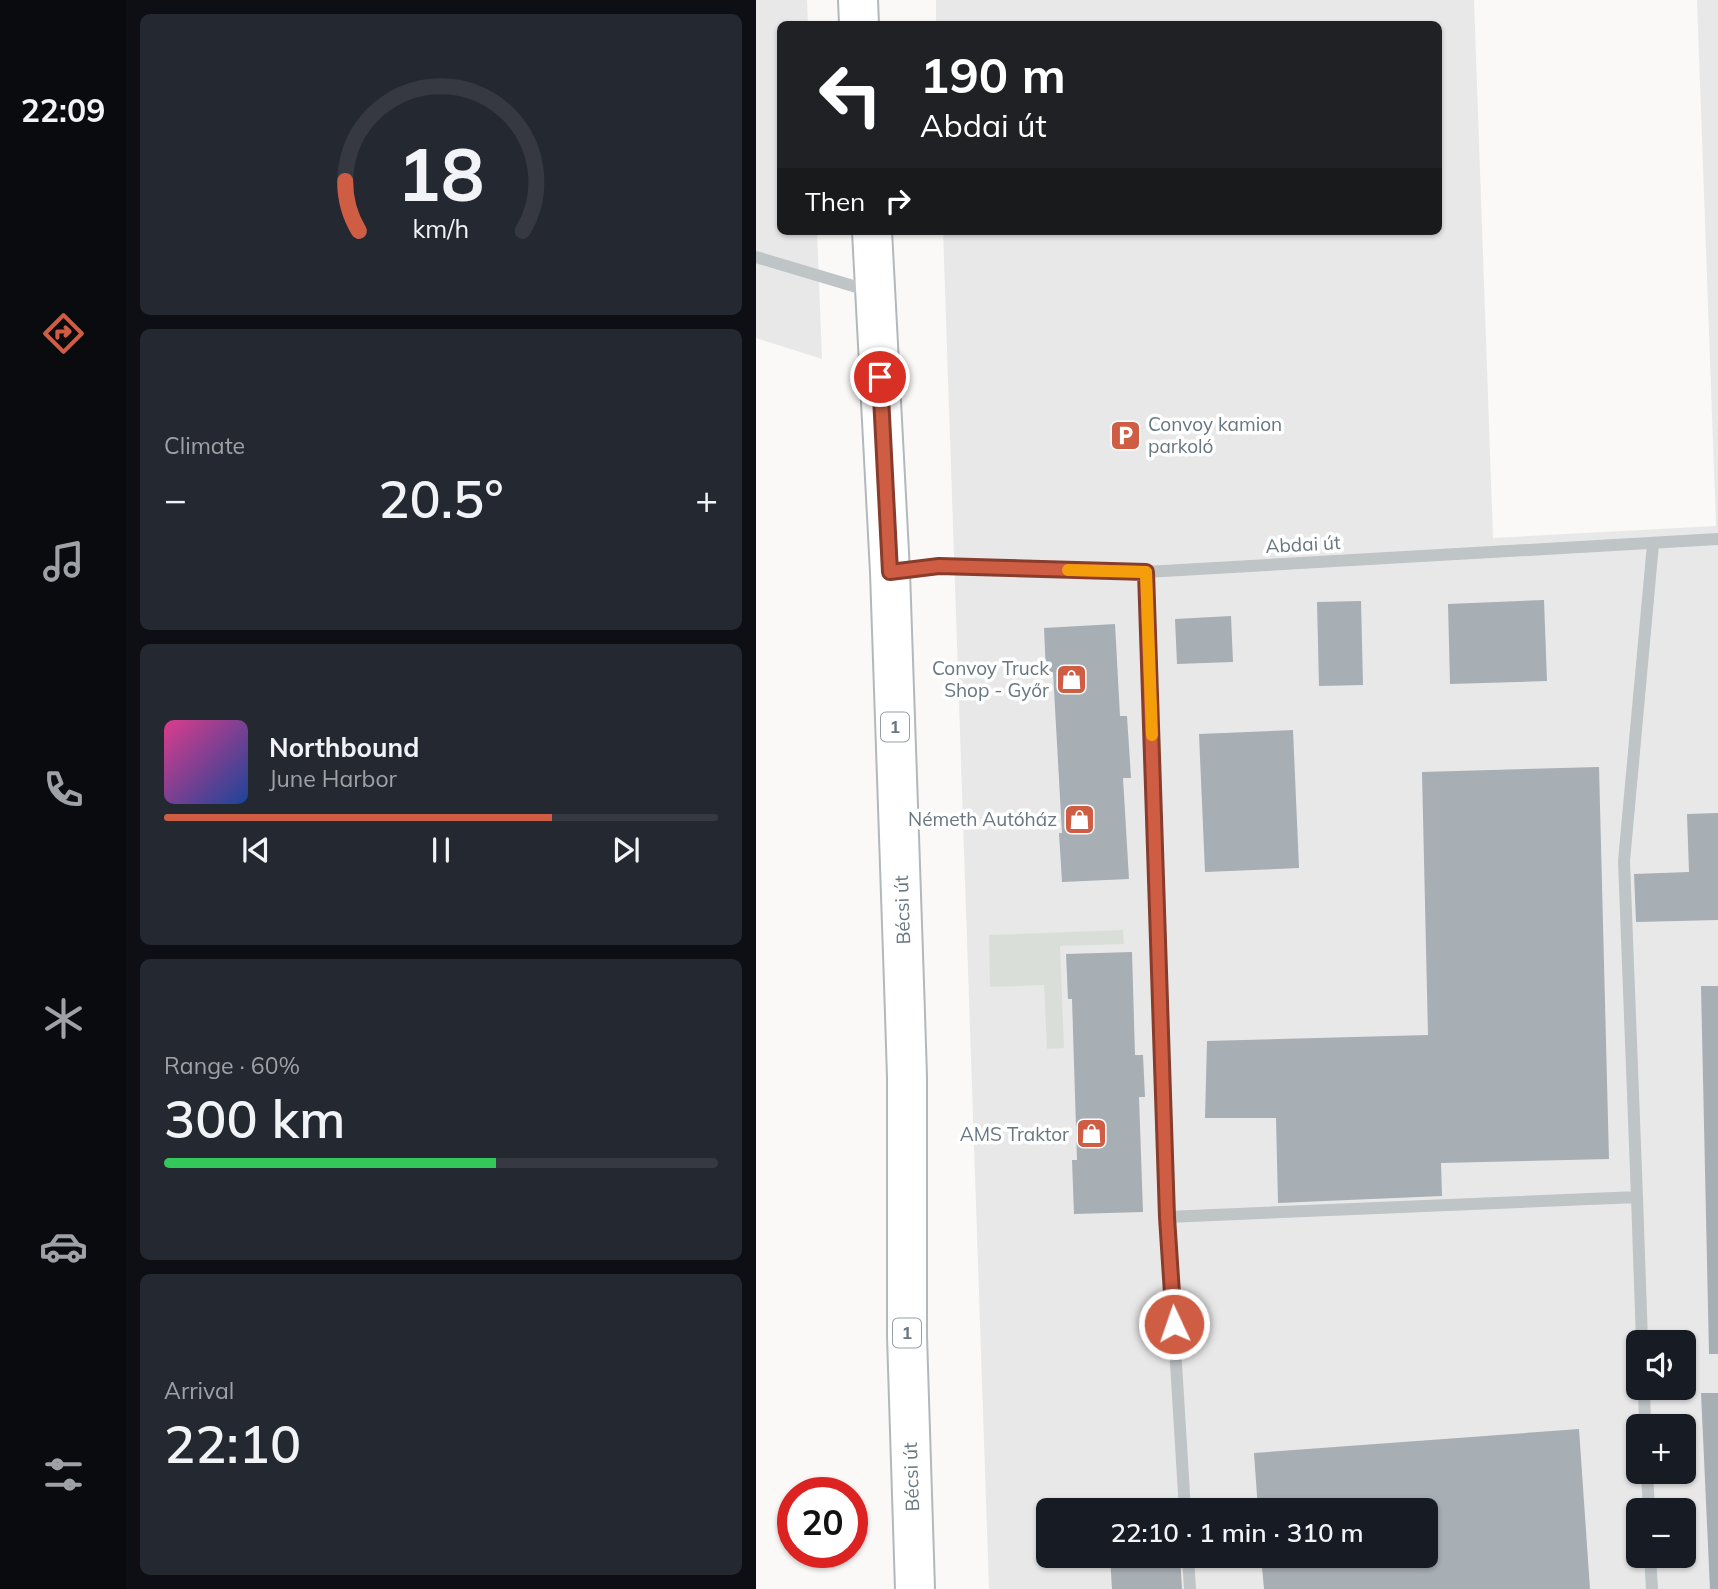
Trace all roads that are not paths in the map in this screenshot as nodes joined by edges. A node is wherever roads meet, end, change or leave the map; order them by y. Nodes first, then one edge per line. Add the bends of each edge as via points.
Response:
1 (858, 0) edge
2 (859, 21) edge
3 (872, 235) edge
4 (756, 257) edge
5 (876, 293) junction
6 (1718, 539) edge
7 (1653, 544) junction
8 (890, 572) junction
9 (1146, 572) junction
10 (1637, 1197) junction
11 (1167, 1217) junction
12 (1642, 1330) edge
13 (1184, 1498) edge
14 (1189, 1568) edge
15 (1650, 1568) edge
16 (915, 1589) edge
17 (1190, 1589) edge
18 (1651, 1589) edge

1 - 2 main road
3 - 5 main road, Bécsi út / 1
4 - 5 lane
5 - 8 main road, Bécsi út / 1
6 - 7 lane, Abdai út
7 - 9 lane, Abdai út
7 - 10 lane via 1623,861
8 - 9 lane, Abdai út via 939,566
8 - 16 main road, Bécsi út / 1 via 907,1077 907,1336
9 - 11 lane
10 - 11 lane
10 - 12 lane
11 - 13 lane
14 - 17 lane
15 - 18 lane

